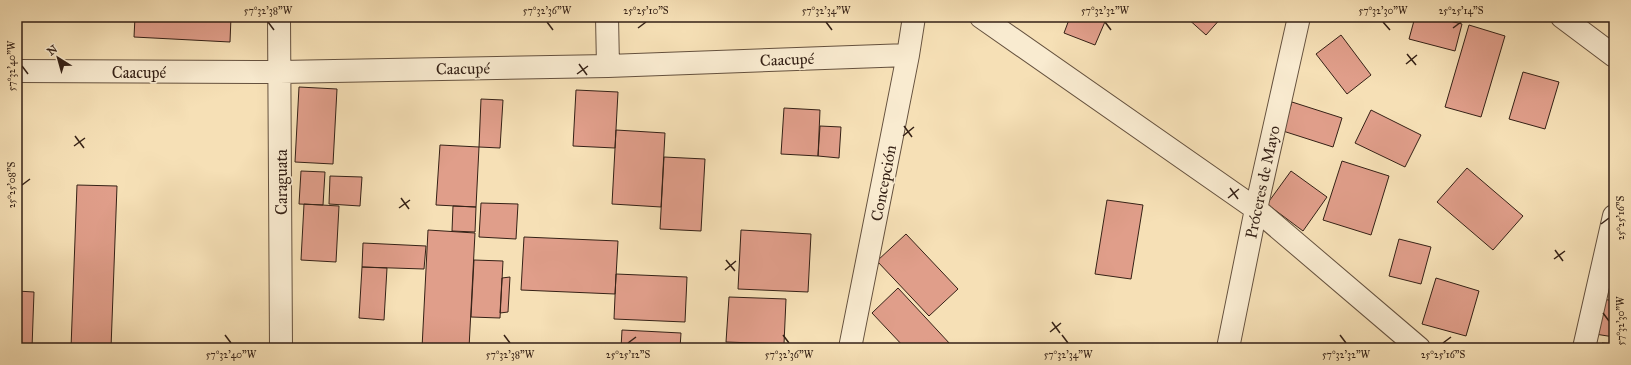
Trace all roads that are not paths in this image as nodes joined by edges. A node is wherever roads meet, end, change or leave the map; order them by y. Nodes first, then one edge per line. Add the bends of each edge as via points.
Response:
1 (279, 17) edge
2 (607, 17) edge
3 (914, 17) edge
4 (981, 17) edge
5 (1299, 17) edge
6 (1562, 17) edge
7 (908, 55) junction
8 (1614, 56) edge
9 (608, 66) junction
10 (17, 71) edge
11 (280, 72) junction
12 (1256, 209) junction
13 (1614, 216) edge
14 (281, 348) edge
15 (850, 348) edge
16 (1228, 348) edge
17 (1419, 348) edge
18 (1584, 348) edge

1 - 11 street, Caraguata
2 - 9 street
3 - 7 street, Concepción
4 - 12 street
5 - 12 street, Próceres de Mayo
6 - 8 street
7 - 9 street, Caacupé
7 - 15 street, Concepción
9 - 11 street, Caacupé
10 - 11 street, Caacupé
11 - 14 street, Caraguata
12 - 16 street, Próceres de Mayo
12 - 17 street
13 - 18 street

